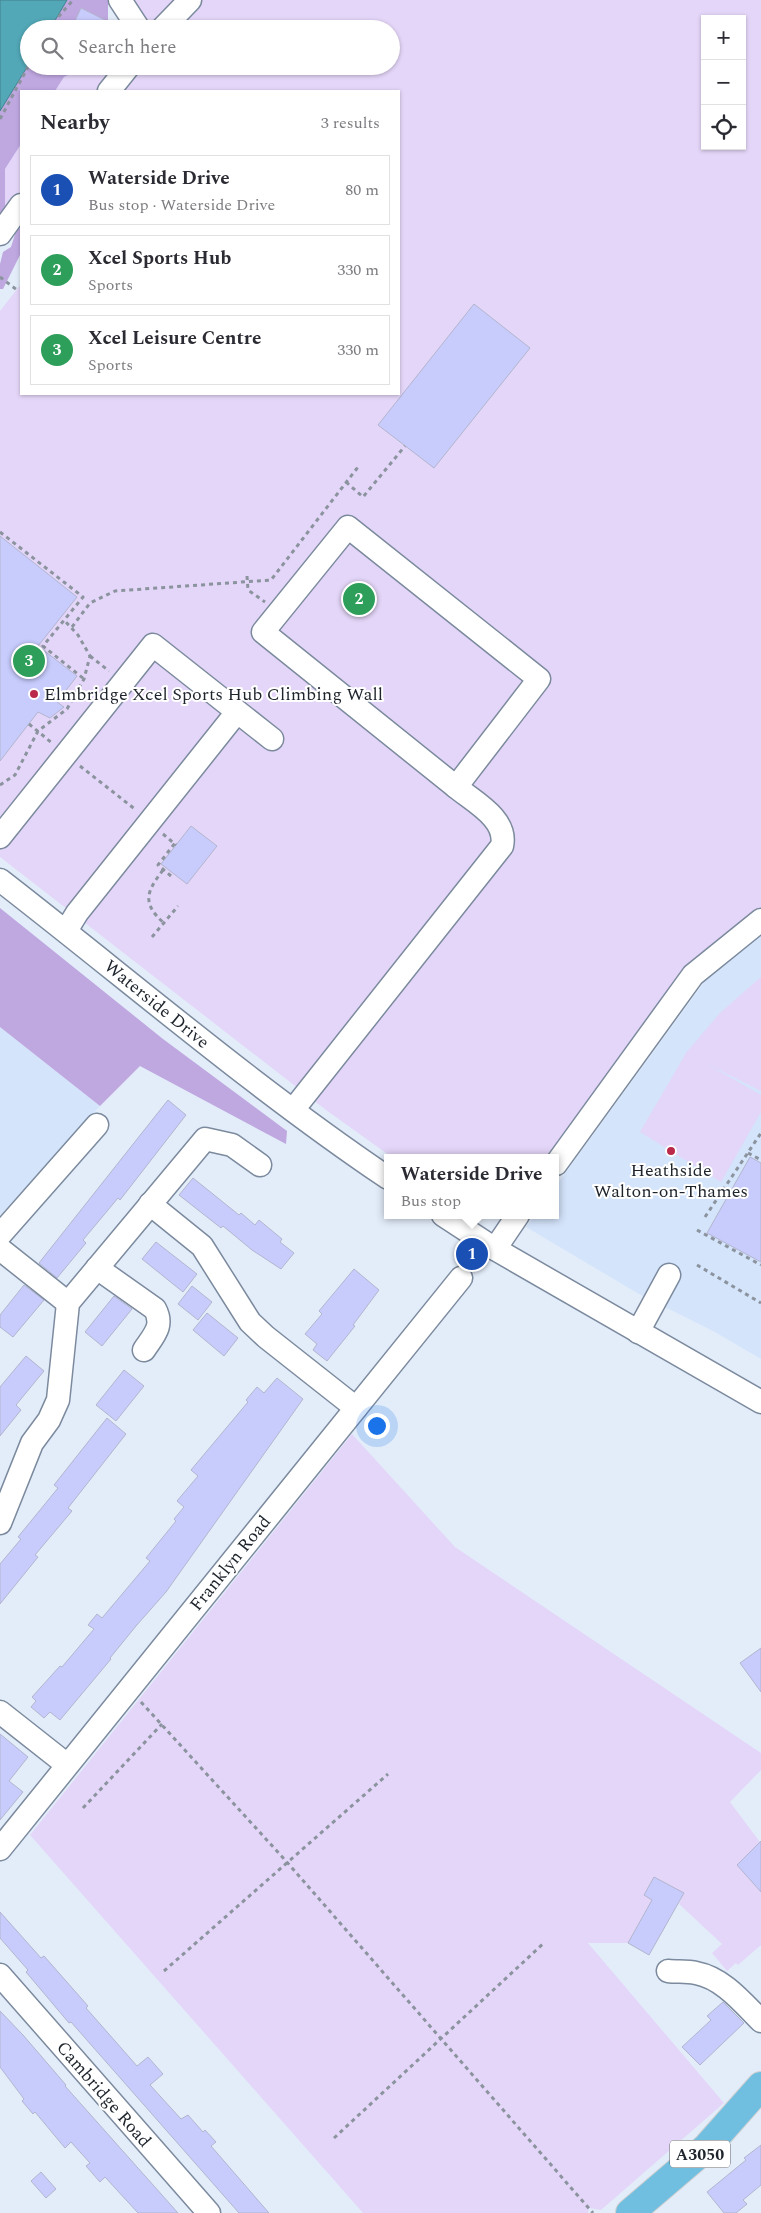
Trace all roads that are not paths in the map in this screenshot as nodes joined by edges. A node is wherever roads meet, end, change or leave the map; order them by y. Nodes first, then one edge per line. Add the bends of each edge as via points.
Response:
1 (120, 0) edge
2 (190, 0) edge
3 (133, 20) edge
4 (171, 20) edge
5 (122, 75) edge
6 (110, 90) edge
7 (20, 206) edge
8 (0, 234) edge
9 (237, 712) junction
10 (272, 739) dead end
11 (456, 787) junction
12 (0, 837) edge
13 (0, 880) edge
14 (761, 920) edge
15 (66, 932) junction
16 (293, 1110) junction
17 (97, 1125) dead end
18 (559, 1160) edge
19 (260, 1165) dead end
20 (384, 1175) edge
21 (150, 1204) junction
22 (449, 1219) edge
23 (515, 1219) edge
24 (0, 1236) edge
25 (495, 1249) junction
26 (0, 1250) edge
27 (97, 1268) junction
28 (669, 1275) dead end
29 (461, 1278) dead end
30 (68, 1303) junction
31 (638, 1332) junction
32 (144, 1350) dead end
33 (761, 1402) edge
34 (356, 1408) junction
35 (0, 1523) edge
36 (0, 1712) edge
37 (66, 1764) junction
38 (0, 1848) edge
39 (668, 1971) dead end
40 (0, 1974) edge
41 (761, 2021) edge
42 (761, 2086) edge
43 (209, 2213) edge
44 (630, 2213) edge

1 - 3 street
2 - 4 street
5 - 6 street
7 - 8 street
9 - 10 street
9 - 12 street via 153,645
9 - 15 street via 77,913
11 - 11 street via 539,679 348,527 262,632
11 - 16 street via 496,820 503,831 502,846
13 - 15 street, Waterside Drive
14 - 18 street via 693,975
15 - 16 street, Waterside Drive
16 - 20 street, Waterside Drive
17 - 24 street
19 - 21 street via 232,1145 205,1139
21 - 27 street
21 - 34 street via 202,1246 250,1322
22 - 25 street
23 - 25 street
25 - 31 street
26 - 30 street
27 - 30 street
27 - 32 street via 155,1309 159,1328
28 - 31 street
29 - 34 street, Franklyn Road
30 - 35 street via 58,1400 49,1420 32,1443
31 - 33 street
34 - 37 street, Franklyn Road via 129,1692
36 - 37 street
37 - 38 street, Franklyn Road
39 - 41 street via 697,1973 719,1982
40 - 43 street, Cambridge Road
42 - 44 main road, A3050 via 706,2148

